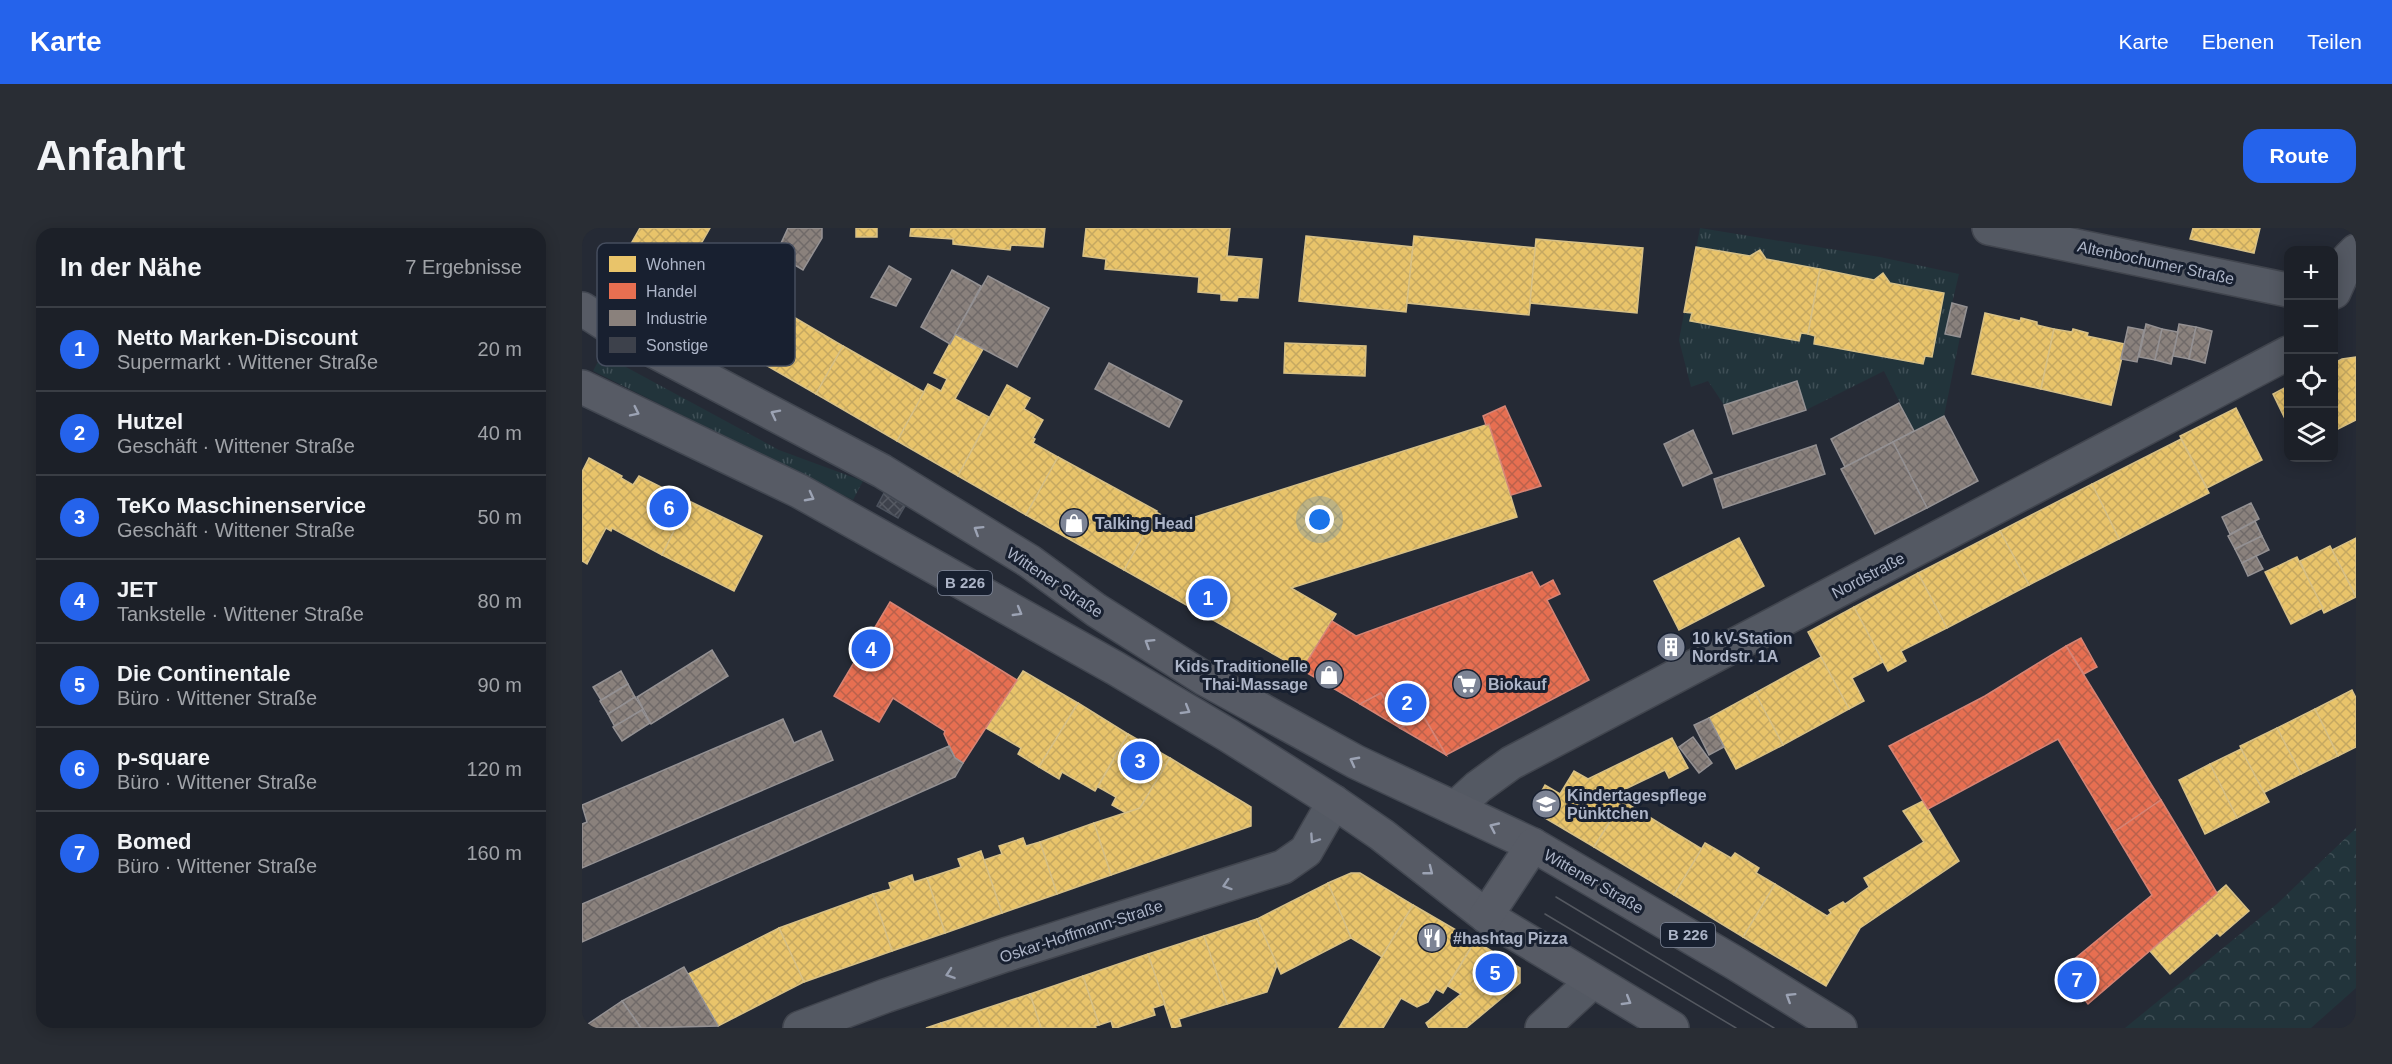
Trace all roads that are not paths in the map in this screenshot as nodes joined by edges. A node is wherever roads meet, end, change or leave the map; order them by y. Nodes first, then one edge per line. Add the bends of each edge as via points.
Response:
1 (1989, 228) edge
2 (2356, 251) edge
3 (2338, 283) edge
4 (2284, 289) edge
5 (2338, 300) edge
6 (2356, 305) edge
7 (582, 309) edge
8 (597, 319) edge
9 (2287, 354) edge
10 (683, 366) edge
11 (582, 387) edge
12 (1334, 802) junction
13 (1455, 808) junction
14 (1533, 845) junction
15 (1486, 916) junction
16 (1593, 981) junction
17 (800, 1028) edge
18 (1542, 1028) edge
19 (1672, 1028) edge
20 (1840, 1028) edge

1 - 4 street, Altenbochumer Straße
2 - 3 street
5 - 6 street
8 -> 7 main road, Wittener Straße / B 226
9 - 13 street, Nordstraße via 1511,763
13 -> 10 main road, Wittener Straße / B 226 via 1356,762 1205,679 1096,610 1029,561 882,471
11 -> 12 main road, B 226 via 800,491 1115,668
12 -> 15 main road, B 226
12 -> 17 street, Oskar-Hoffmann-Straße via 1306,851 1283,867 994,959
14 -> 13 main road, Wittener Straße / B 226
14 - 15 main road, Wittener Straße
20 -> 14 main road, Wittener Straße / B 226
15 - 16 main road, B 226
16 - 18 street
16 -> 19 main road, B 226

